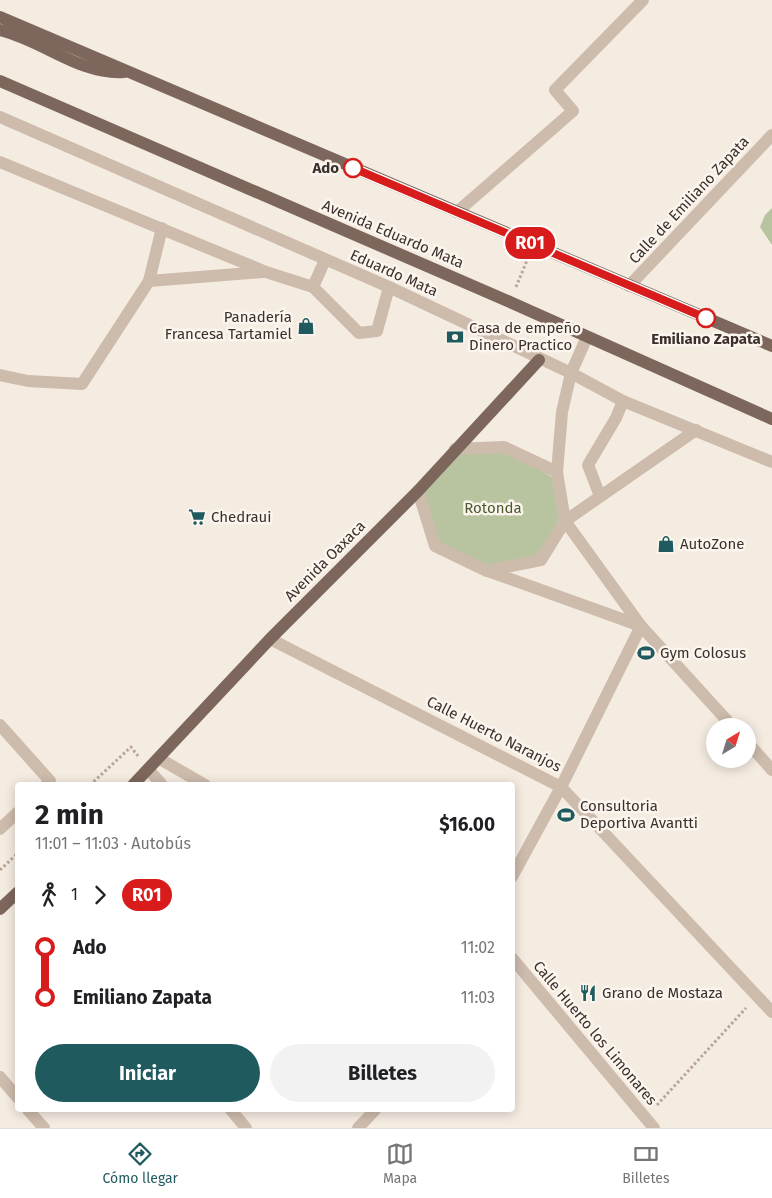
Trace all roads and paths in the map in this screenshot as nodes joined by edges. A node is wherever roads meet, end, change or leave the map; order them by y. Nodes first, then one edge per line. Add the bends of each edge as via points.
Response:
1 (643, 0) edge
2 (0, 17) edge
3 (0, 30) edge
4 (129, 72) junction
5 (0, 81) edge
6 (0, 117) edge
7 (772, 135) edge
8 (0, 162) edge
9 (457, 212) junction
10 (162, 228) junction
11 (325, 260) junction
12 (266, 272) junction
13 (149, 281) junction
14 (629, 286) junction
15 (313, 287) junction
16 (389, 287) junction
17 (587, 337) junction
18 (772, 346) edge
19 (539, 360) junction
20 (571, 373) junction
21 (0, 375) edge
22 (624, 401) junction
23 (772, 420) edge
24 (696, 430) junction
25 (455, 449) junction
26 (772, 462) edge
27 (557, 472) junction
28 (418, 491) junction
29 (600, 496) junction
30 (565, 521) junction
31 (488, 571) junction
32 (641, 626) junction
33 (270, 638) junction
34 (725, 718) edge
35 (0, 725) edge
36 (756, 752) edge
37 (160, 759) junction
38 (149, 770) junction
39 (772, 770) edge
40 (47, 782) edge
41 (93, 782) edge
42 (136, 782) edge
43 (159, 782) edge
44 (200, 782) edge
45 (561, 787) junction
46 (15, 815) edge
47 (0, 828) edge
48 (15, 856) edge
49 (0, 870) edge
50 (515, 871) edge
51 (15, 895) edge
52 (0, 910) edge
53 (515, 962) edge
54 (757, 996) junction
55 (772, 1012) edge
56 (0, 1077) edge
57 (15, 1094) edge
58 (30, 1112) edge
59 (233, 1112) edge
60 (373, 1112) edge
61 (649, 1123) edge
62 (44, 1128) edge
63 (246, 1128) edge
64 (358, 1128) edge
65 (635, 1128) edge

1 - 9 street via 555,90 573,111
2 - 4 main road
3 - 4 main road via 15,33 93,70
4 - 9 main road
5 - 17 main road, Avenida Eduardo Mata
6 - 11 street, Eduardo Mata
7 - 14 street, Calle de Emiliano Zapata
8 - 10 street
9 - 14 main road
10 - 12 street
10 - 13 street
11 - 15 street
11 - 16 street, Eduardo Mata
12 - 13 street
12 - 15 street
13 - 21 street via 82,384 28,381
14 - 18 main road
15 - 16 street via 359,333 377,330
16 - 19 street, Eduardo Mata
17 - 20 street
17 - 23 main road, Avenida Eduardo Mata
19 - 20 street, Eduardo Mata
19 - 25 main road, Avenida Oaxaca
20 - 22 street, Eduardo Mata
20 - 27 street via 562,412
22 - 24 street, Eduardo Mata
22 - 29 street via 588,465
24 - 26 street, Eduardo Mata
24 - 29 street
25 - 27 street via 504,447
25 - 28 main road, Avenida Oaxaca
27 - 30 street
28 - 31 street via 435,546
28 - 33 main road, Avenida Oaxaca
29 - 30 street
30 - 31 street via 541,560
30 - 32 street
31 - 32 street
32 - 34 street
32 - 45 street
33 - 37 main road, Avenida Oaxaca
33 - 45 street, Calle Huerto Naranjos
35 - 40 street
36 - 39 street
37 - 38 main road, Avenida Oaxaca
37 - 44 street
38 - 41 path via 131,747
38 - 42 main road, Avenida Oaxaca
38 - 43 street
45 - 50 street
45 - 54 street, Calle Huerto Naranjos
46 - 47 street
48 - 49 path
51 - 52 main road
53 - 61 street, Calle Huerto los Limonares
54 - 55 street, Calle Huerto Naranjos
54 - 61 path
56 - 57 street
58 - 62 street
59 - 63 street
60 - 64 street
61 - 65 street

